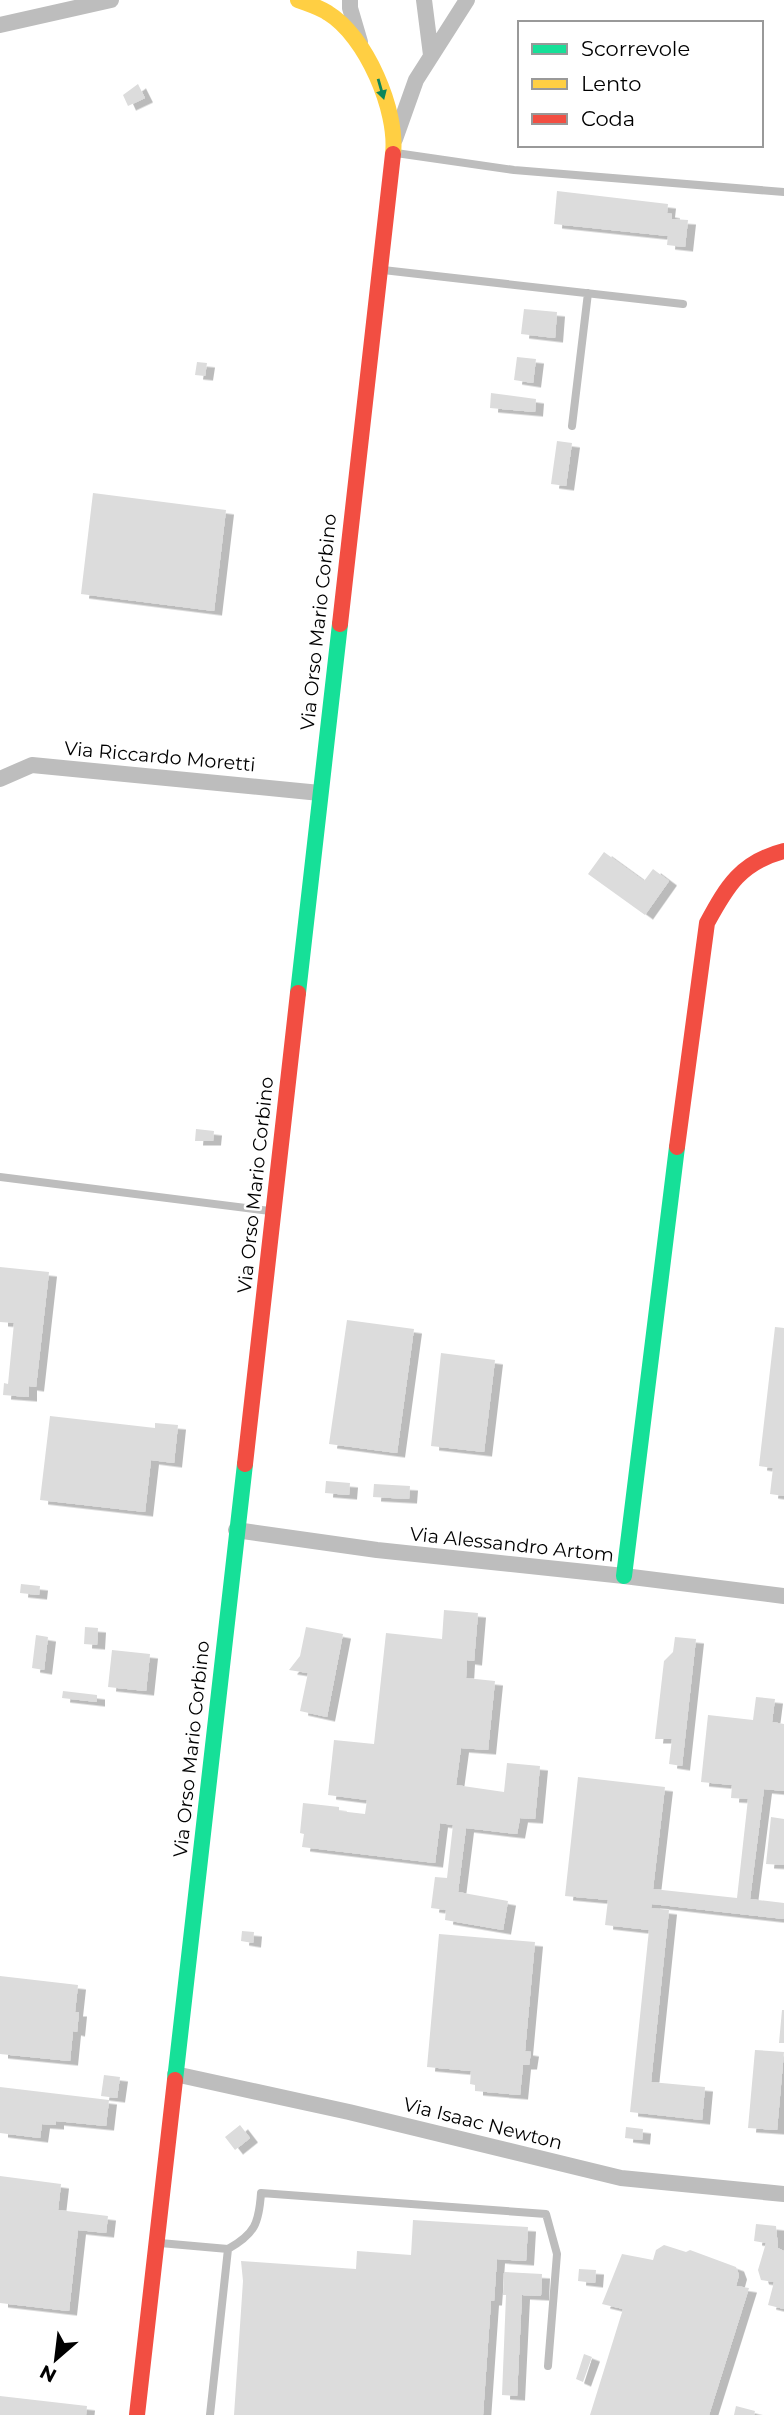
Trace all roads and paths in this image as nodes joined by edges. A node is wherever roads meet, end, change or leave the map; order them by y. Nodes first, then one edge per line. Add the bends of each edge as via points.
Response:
1 (111, 0) edge
2 (298, 0) edge
3 (350, 0) edge
4 (424, 0) edge
5 (467, 0) edge
6 (0, 25) edge
7 (360, 43) junction
8 (431, 55) junction
9 (394, 145) junction
10 (784, 192) edge
11 (380, 270) junction
12 (587, 293) junction
13 (683, 304) dead end
14 (572, 425) dead end
15 (0, 779) edge
16 (320, 793) junction
17 (784, 851) edge
18 (0, 1177) edge
19 (273, 1211) junction
20 (236, 1530) junction
21 (624, 1576) junction
22 (784, 1597) edge
23 (175, 2074) junction
24 (784, 2194) edge
25 (156, 2243) junction
26 (228, 2249) junction
27 (548, 2366) dead end
28 (136, 2415) edge
29 (210, 2415) edge

1 - 6 street
2 - 7 street, Via Orso Mario Corbino via 329,13
3 - 7 street
4 - 8 street
5 - 8 street
7 -> 9 street, Via Orso Mario Corbino via 379,79
8 - 9 street via 416,80
9 - 10 lane via 514,170
9 - 11 street, Via Orso Mario Corbino
11 - 12 lane
11 - 16 street, Via Orso Mario Corbino
12 - 13 lane
12 - 14 lane
15 - 16 street, Via Riccardo Moretti via 32,765
16 - 19 street, Via Orso Mario Corbino
17 - 21 street via 764,856 741,870 707,923
18 - 19 lane
19 - 20 street, Via Orso Mario Corbino
20 - 21 street, Via Alessandro Artom
20 - 23 street, Via Orso Mario Corbino
21 - 22 street, Via Alessandro Artom
23 - 24 street, Via Isaac Newton via 621,2178
23 - 25 street, Via Orso Mario Corbino
25 - 26 lane
25 - 28 street, Via Orso Mario Corbino
26 - 27 lane via 245,2239 259,2217 261,2193 546,2214 557,2254
26 - 29 lane

